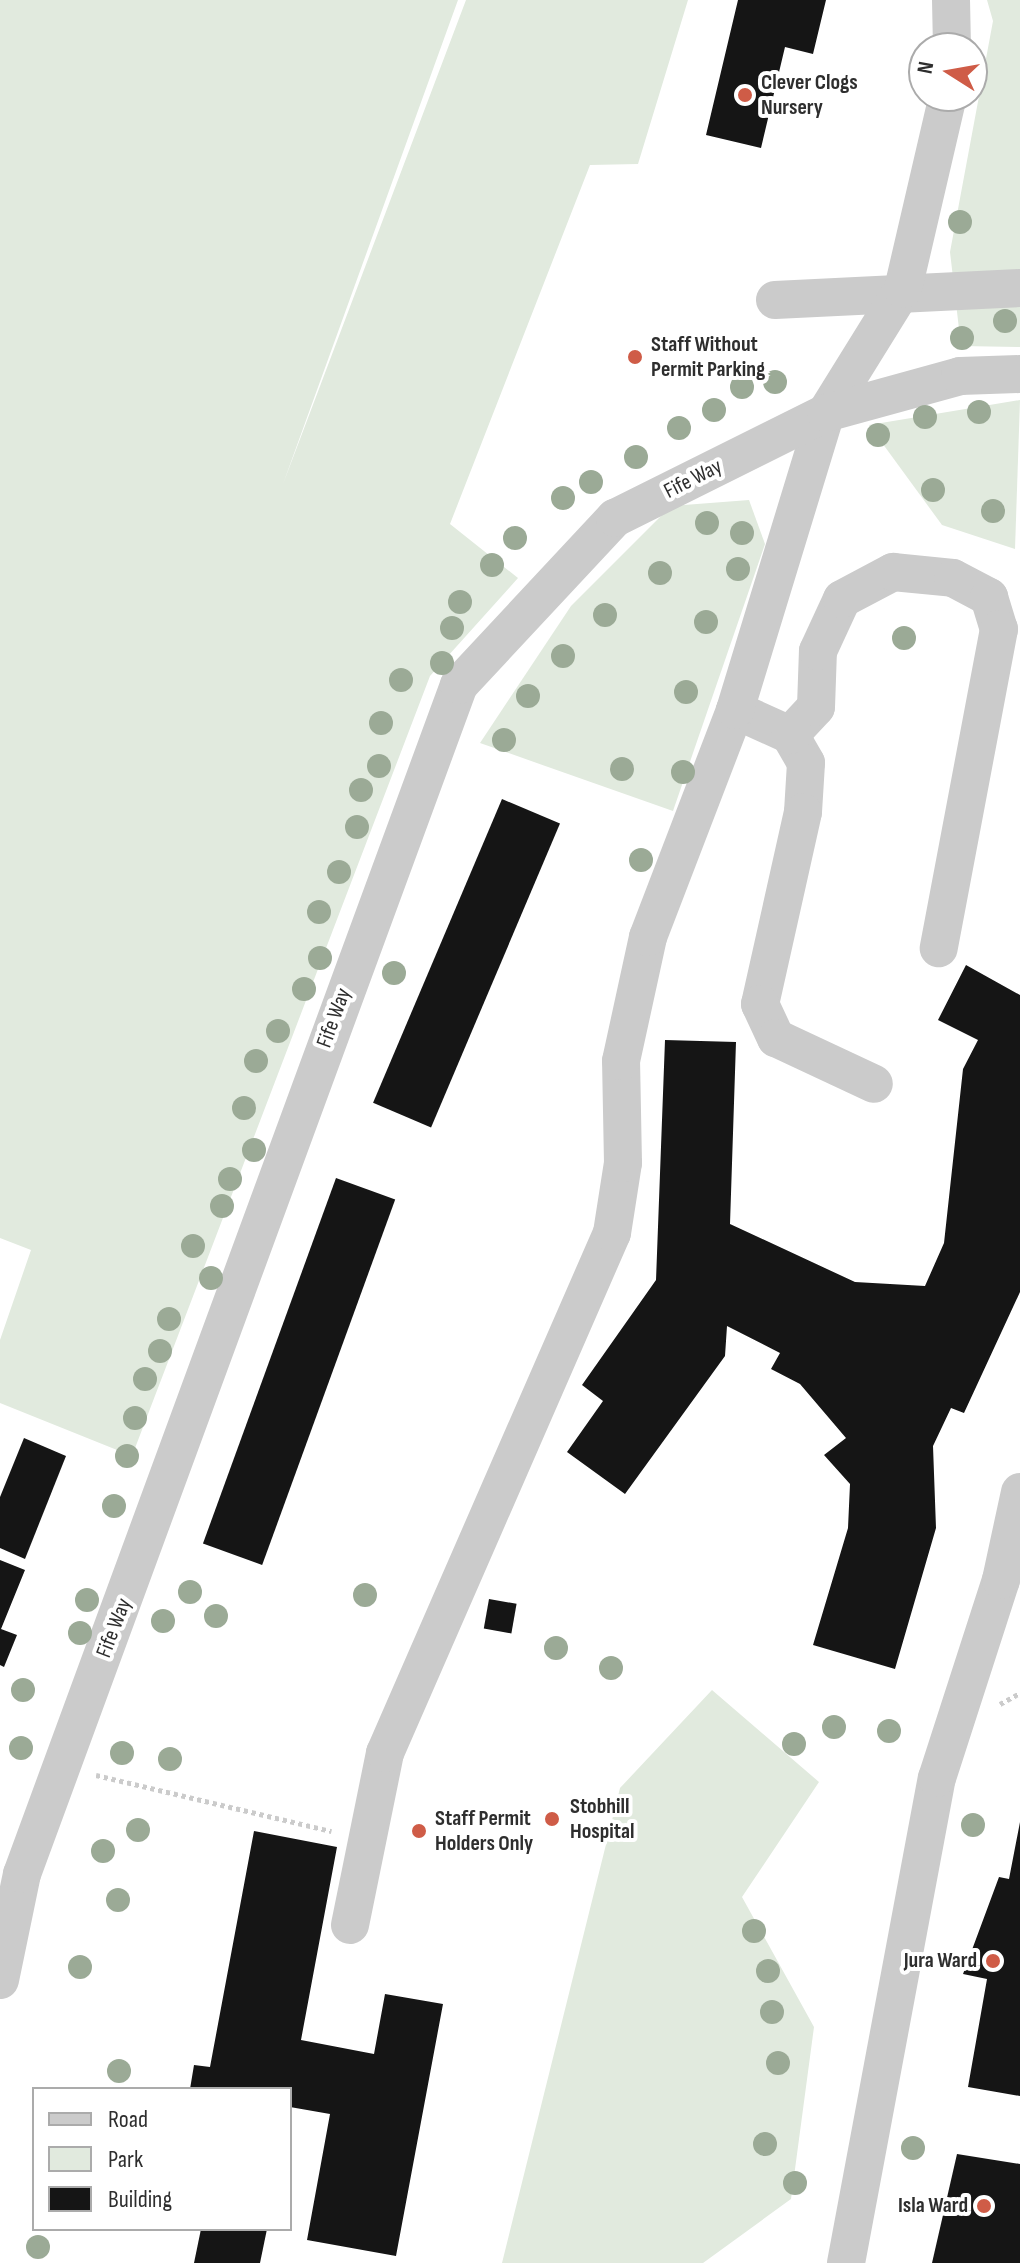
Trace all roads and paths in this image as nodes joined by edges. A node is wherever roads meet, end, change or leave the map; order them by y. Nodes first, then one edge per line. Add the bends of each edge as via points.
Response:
1 (951, 0) edge
2 (952, 32) edge
3 (944, 112) edge
4 (1020, 288) edge
5 (903, 289) junction
6 (775, 300) dead end
7 (1020, 374) edge
8 (826, 413) junction
9 (735, 710) junction
10 (790, 735) junction
11 (939, 948) dead end
12 (874, 1084) dead end
13 (1020, 1492) edge
14 (60, 1766) junction
15 (368, 1840) junction
16 (350, 1925) dead end
17 (0, 1980) edge
18 (846, 2263) edge

1 - 2 street
3 - 5 street
4 - 5 street
5 - 6 street
5 - 8 street
7 - 8 street, Fife Way via 960,376
8 - 9 street
8 - 14 street, Fife Way via 615,518 459,685
9 - 10 street
9 - 15 street via 648,937 621,1061 623,1163 612,1233 385,1753
10 - 11 street via 816,707 818,651 842,599 893,572 953,578 989,597 999,629
10 - 12 street via 806,763 803,812 760,1004 776,1038
13 - 18 street via 1001,1580 937,1778
14 - 15 path
14 - 17 street, Fife Way via 22,1874
15 - 16 street

